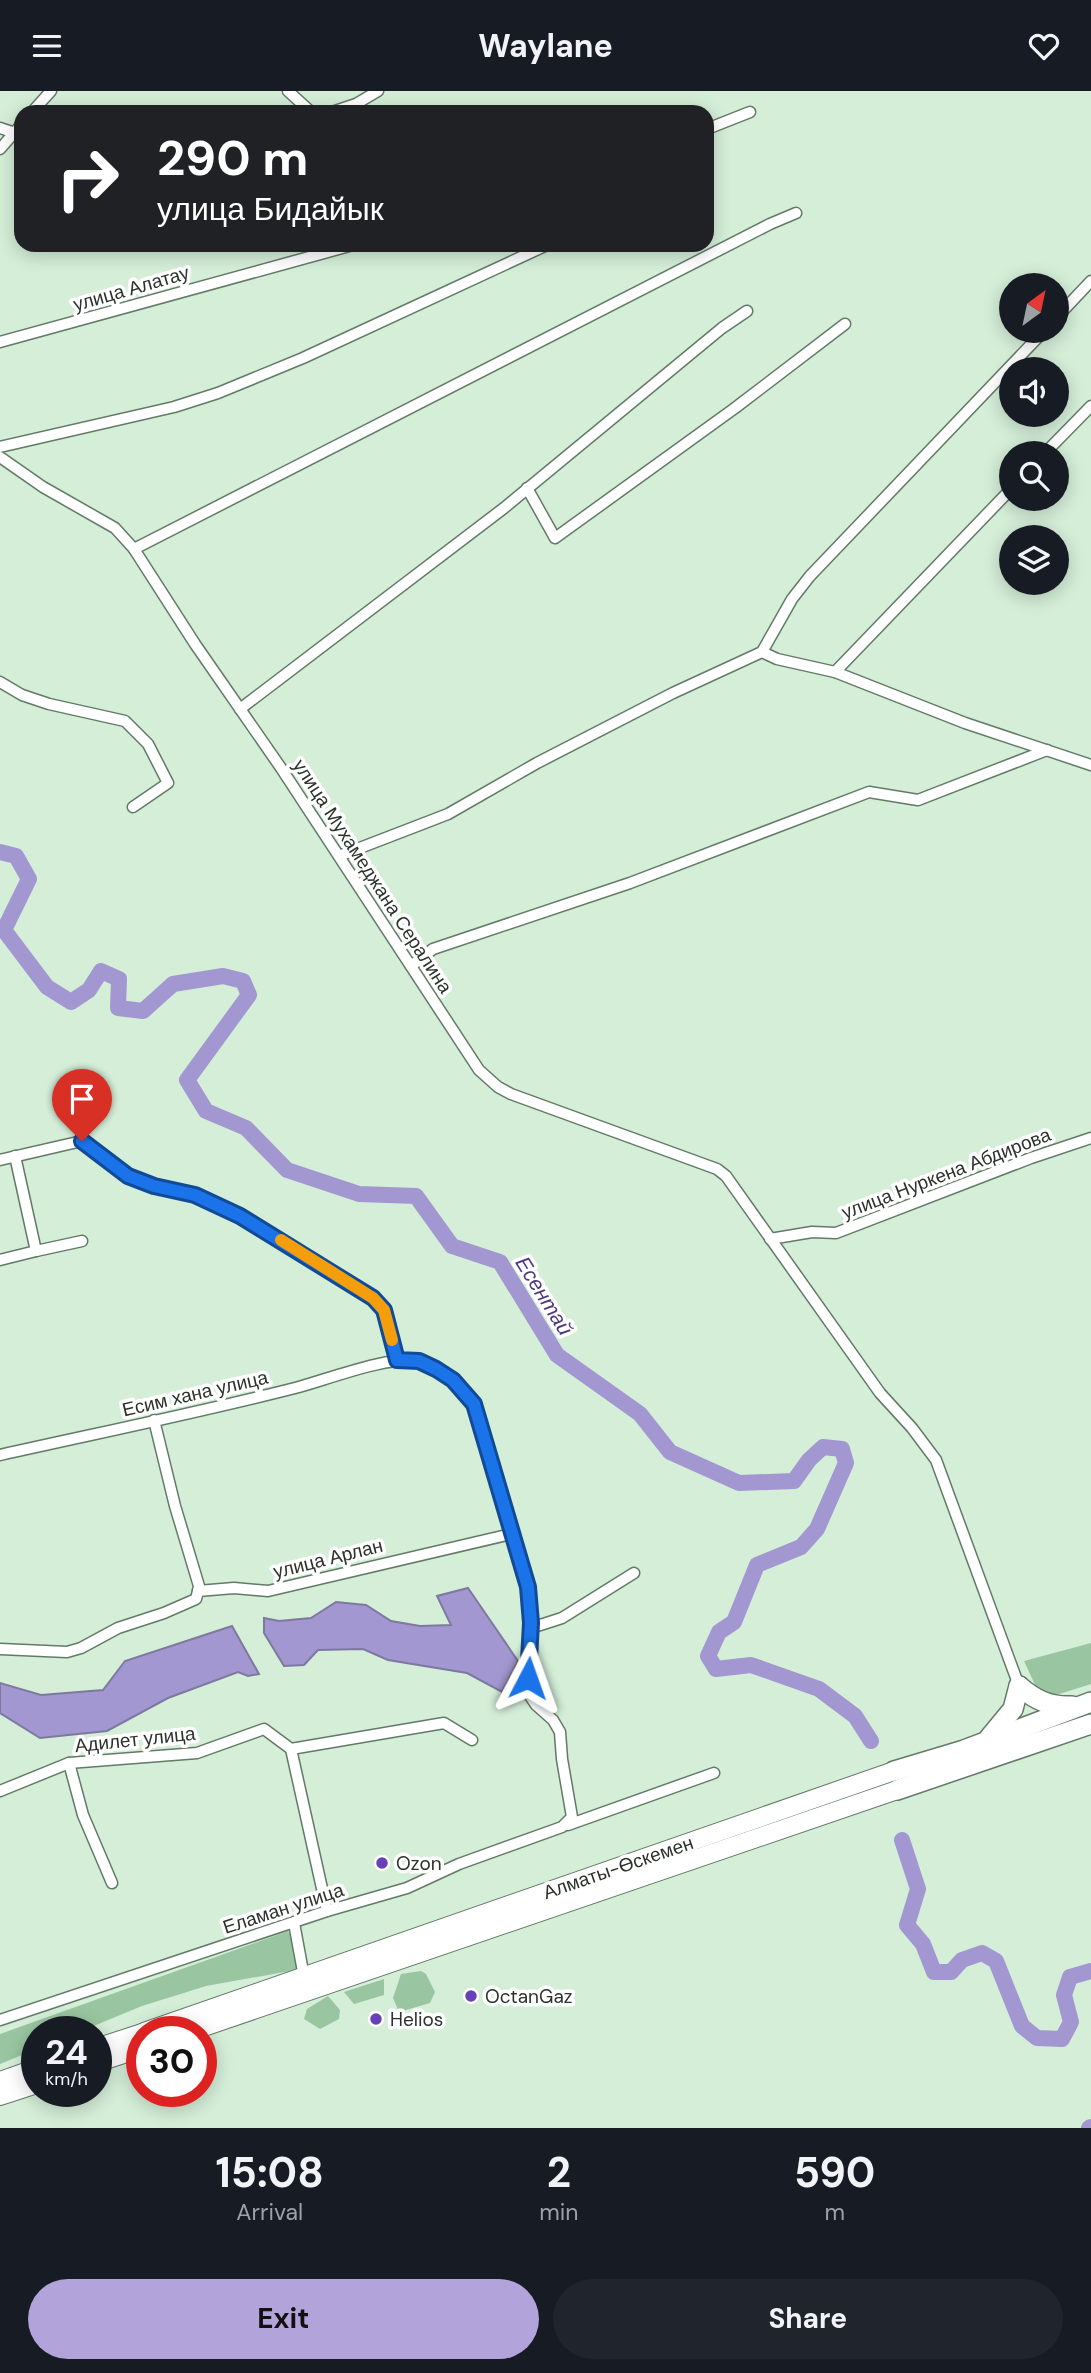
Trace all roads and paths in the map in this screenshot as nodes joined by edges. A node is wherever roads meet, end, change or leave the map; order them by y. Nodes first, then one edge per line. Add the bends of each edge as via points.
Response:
1 (51, 91) edge
2 (288, 91) edge
3 (378, 91) edge
4 (38, 105) edge
5 (303, 105) edge
6 (353, 105) edge
7 (750, 112) dead end
8 (714, 126) edge
9 (14, 136) edge
10 (0, 149) edge
11 (796, 213) dead end
12 (328, 252) edge
13 (532, 252) edge
14 (1091, 281) edge
15 (1069, 304) edge
16 (747, 311) dead end
17 (845, 324) dead end
18 (0, 342) edge
19 (1033, 343) edge
20 (1091, 406) edge
21 (1057, 441) edge
22 (0, 447) edge
23 (0, 457) edge
24 (527, 488) junction
25 (999, 502) edge
26 (134, 549) junction
27 (762, 652) junction
28 (835, 672) junction
29 (0, 682) edge
30 (240, 709) junction
31 (1048, 750) junction
32 (1091, 765) edge
33 (133, 807) dead end
34 (338, 856) junction
35 (411, 966) junction
36 (1091, 1138) edge
37 (15, 1156) junction
38 (0, 1160) edge
39 (771, 1239) junction
40 (82, 1241) dead end
41 (36, 1251) junction
42 (0, 1260) edge
43 (397, 1360) junction
44 (153, 1420) junction
45 (0, 1455) edge
46 (511, 1534) junction
47 (634, 1573) dead end
48 (198, 1591) junction
49 (531, 1628) junction
50 (0, 1649) edge
51 (1019, 1686) junction
52 (1087, 1703) edge
53 (1091, 1724) edge
54 (472, 1740) dead end
55 (986, 1742) junction
56 (290, 1749) junction
57 (69, 1763) junction
58 (714, 1773) dead end
59 (896, 1781) junction
60 (0, 1791) edge
61 (562, 1827) junction
62 (112, 1883) dead end
63 (327, 1911) junction
64 (294, 1923) junction
65 (304, 1977) junction
66 (190, 2016) edge
67 (0, 2020) edge
68 (217, 2022) edge
69 (21, 2074) edge
70 (0, 2081) edge
71 (21, 2089) edge
72 (0, 2096) edge

1 - 4 street
2 - 5 street
3 - 6 street
7 - 8 street
9 - 10 street
11 - 26 street
12 - 18 street, улица Алатау
13 - 22 street via 218,393
14 - 15 street
16 - 24 street
17 - 24 street via 555,538
19 - 27 street via 810,576
20 - 21 street
23 - 26 street, улица Мухамеджана Сералина via 115,528
24 - 30 street
25 - 28 street
26 - 30 street, улица Мухамеджана Сералина
27 - 28 street
27 - 34 street via 660,699 449,814
28 - 31 street
29 - 33 street via 49,704 125,721 148,744 168,783
30 - 34 street, улица Мухамеджана Сералина
31 - 32 street
31 - 35 street via 918,800 869,792 630,883 433,949
34 - 35 street, улица Мухамеджана Сералина
35 - 39 street, улица Мухамеджана Сералина via 479,1070 498,1087 717,1168
36 - 39 street, улица Нуркена Абдирова via 836,1233
37 - 38 street
37 - 41 street
37 - 43 street via 82,1141 128,1176 195,1195 240,1216 373,1298 384,1310
39 - 51 street, улица Мухамеджана Сералина via 880,1393 936,1460
40 - 41 street
41 - 42 street
43 - 44 street, Есим хана улица
43 - 46 street via 419,1361 436,1369 474,1404
44 - 45 street, Есим хана улица
44 - 48 street
46 - 48 street, улица Арлан via 268,1591
46 - 49 street via 528,1587
47 - 49 street via 562,1618
48 - 50 street via 195,1599 118,1628 81,1648 67,1652
49 - 61 street, Еламан улица via 530,1696 560,1732 572,1818
51 - 52 highway via 1046,1703
51 - 55 highway via 1013,1709
52 - 55 highway, Алматы-Өскемен
53 - 59 highway, Алматы-Өскемен
54 - 56 street via 443,1723
55 - 59 highway, Алматы-Өскемен
56 - 57 street, Адилет улица via 264,1729 197,1753
56 - 63 street
57 - 60 street, Адилет улица
57 - 62 street via 83,1815
58 - 61 street
59 - 65 highway, Алматы-Өскемен
59 - 68 highway, Алматы-Өскемен
61 - 63 street, Еламан улица via 407,1888
63 - 64 street, Еламан улица
64 - 65 street
64 - 67 street, Еламан улица
65 - 66 highway, Алматы-Өскемен
69 - 70 highway
71 - 72 highway

